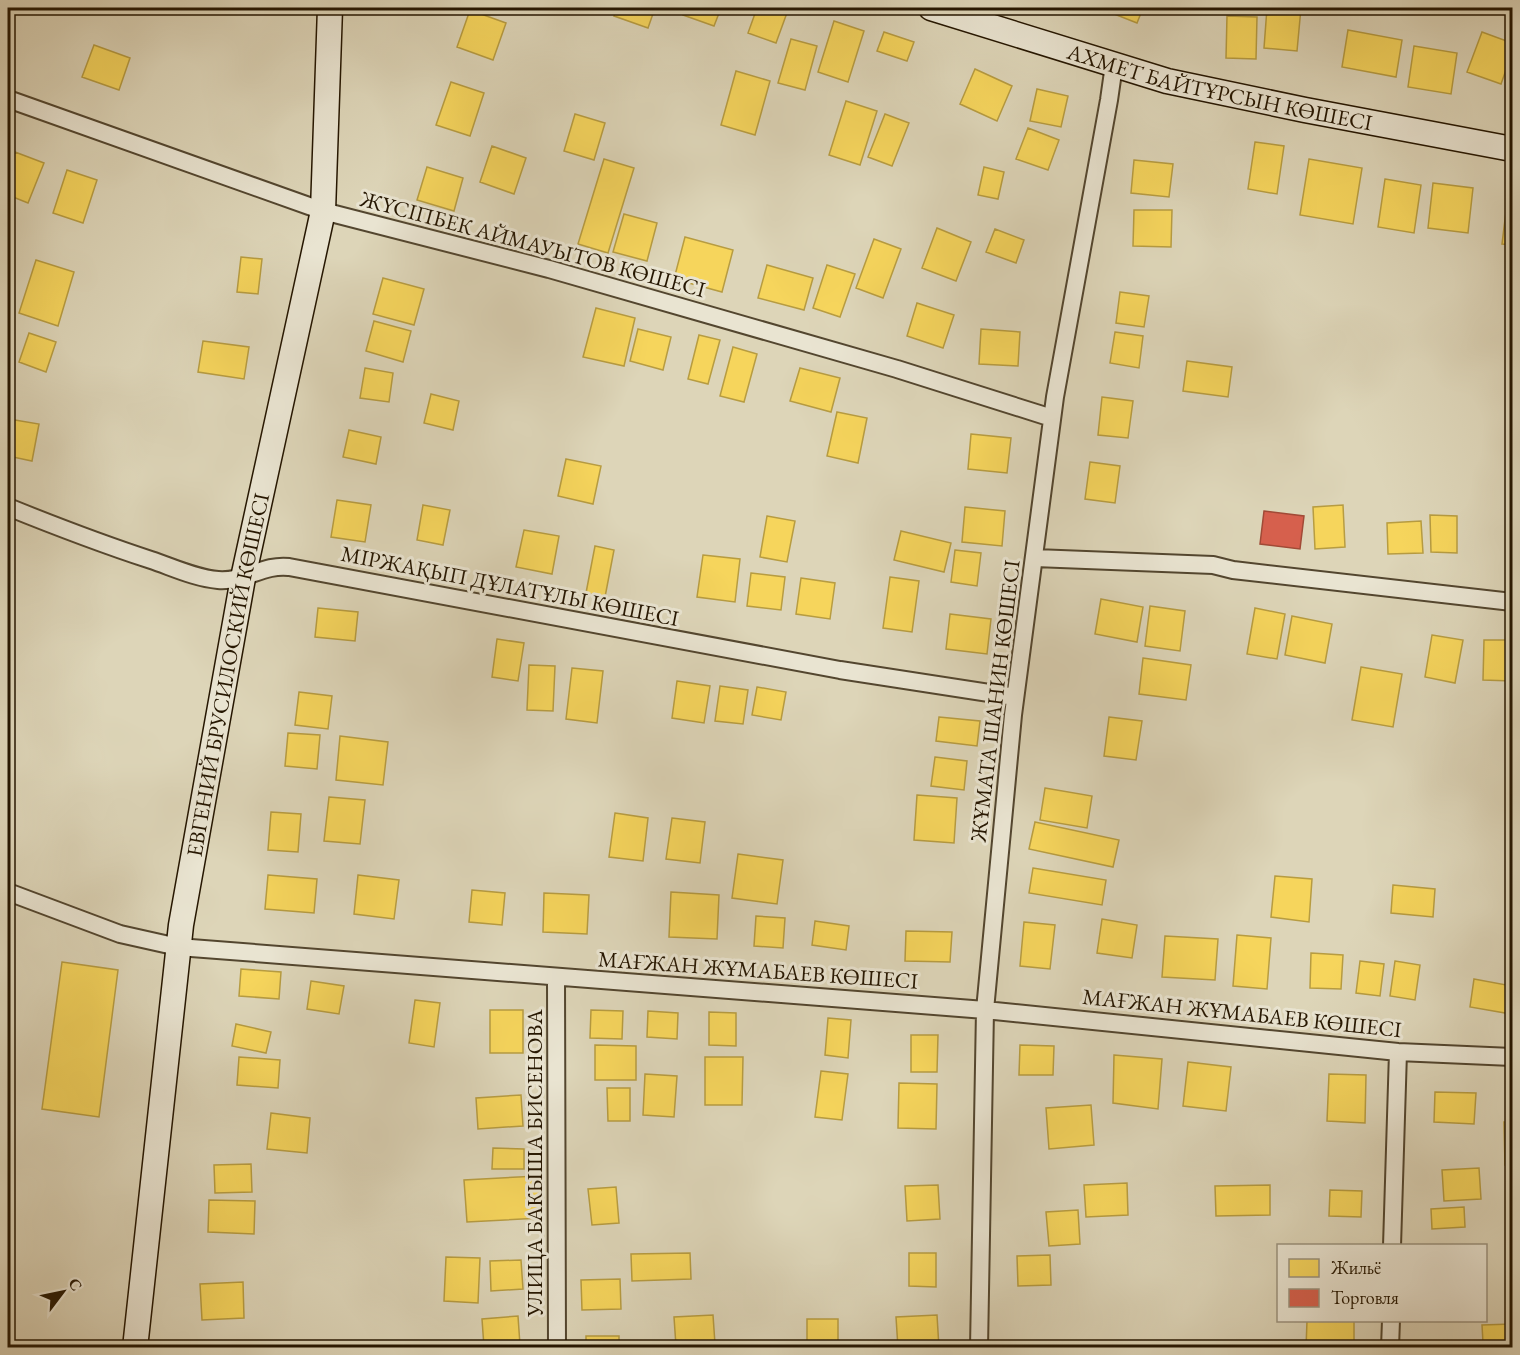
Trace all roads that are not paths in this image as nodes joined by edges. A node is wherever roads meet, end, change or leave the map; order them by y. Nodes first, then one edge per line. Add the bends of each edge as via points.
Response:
1 (330, 8) edge
2 (931, 8) edge
3 (1114, 65) junction
4 (8, 99) edge
5 (1512, 149) edge
6 (323, 210) junction
7 (1052, 418) junction
8 (8, 507) edge
9 (1035, 558) junction
10 (243, 578) junction
11 (1512, 602) edge
12 (1015, 698) junction
13 (8, 892) edge
14 (178, 947) junction
15 (556, 978) junction
16 (985, 1010) junction
17 (1398, 1052) junction
18 (1512, 1057) edge
19 (1392, 1244) edge
20 (1391, 1322) edge
21 (135, 1347) edge
22 (557, 1347) edge
23 (980, 1347) edge
24 (1390, 1347) edge

1 - 6 main road, ЕВГЕНИЙ БРУСИЛОСКИЙ КӨШЕСІ
2 - 3 main road, АХМЕТ БАЙТҰРСЫН КӨШЕСІ
3 - 5 main road, АХМЕТ БАЙТҰРСЫН КӨШЕСІ via 1167,81 1270,103
3 - 7 street, ЖҰМАТА ШАНИН КӨШЕСІ
4 - 6 street, ЖҮСІПБЕК АЙМАУЫТОВ КӨШЕСІ
6 - 7 street, ЖҮСІПБЕК АЙМАУЫТОВ КӨШЕСІ via 549,269
6 - 10 main road, ЕВГЕНИЙ БРУСИЛОСКИЙ КӨШЕСІ
7 - 9 street, ЖҰМАТА ШАНИН КӨШЕСІ
8 - 10 street, МІРЖАҚЫП ДҰЛАТҰЛЫ КӨШЕСІ via 203,578
9 - 11 street via 1213,565
9 - 12 street, ЖҰМАТА ШАНИН КӨШЕСІ
10 - 12 street, МІРЖАҚЫП ДҰЛАТҰЛЫ КӨШЕСІ via 271,567 289,567 840,670
10 - 14 main road, ЕВГЕНИЙ БРУСИЛОСКИЙ КӨШЕСІ
12 - 16 street, ЖҰМАТА ШАНИН КӨШЕСІ
13 - 14 street, МАҒЖАН ЖҰМАБАЕВ КӨШЕСІ via 120,934
14 - 15 street, МАҒЖАН ЖҰМАБАЕВ КӨШЕСІ
14 - 21 main road, ЕВГЕНИЙ БРУСИЛОСКИЙ КӨШЕСІ
15 - 16 street, МАҒЖАН ЖҰМАБАЕВ КӨШЕСІ
15 - 22 street, УЛИЦА БАКЫША БИСЕНОВА
16 - 17 street, МАҒЖАН ЖҰМАБАЕВ КӨШЕСІ
16 - 23 street, ЖҰМАТА ШАНИН КӨШЕСІ
17 - 18 street, МАҒЖАН ЖҰМАБАЕВ КӨШЕСІ
17 - 19 street
20 - 24 street

